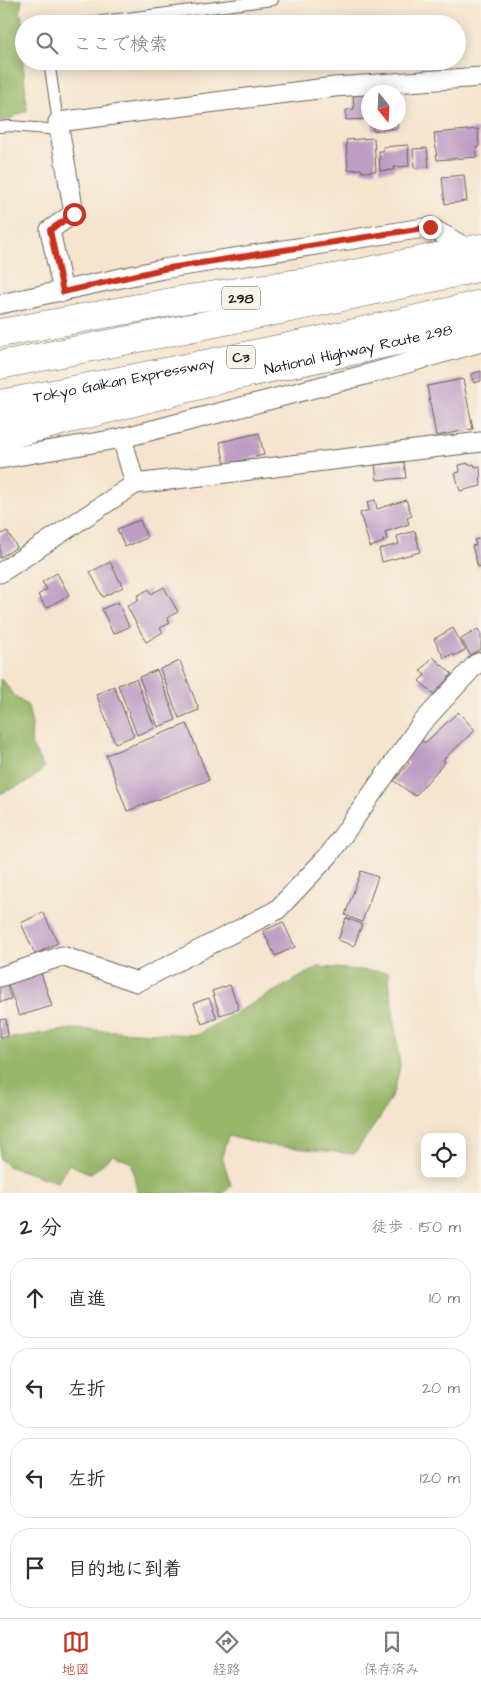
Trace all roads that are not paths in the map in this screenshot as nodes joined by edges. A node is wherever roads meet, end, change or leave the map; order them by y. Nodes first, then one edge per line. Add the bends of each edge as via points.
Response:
1 (273, 0) edge
2 (151, 15) edge
3 (50, 70) edge
4 (481, 77) edge
5 (59, 126) junction
6 (0, 127) edge
7 (477, 255) edge
8 (334, 278) junction
9 (63, 292) junction
10 (0, 304) edge
11 (481, 304) edge
12 (481, 323) edge
13 (0, 333) edge
14 (481, 342) edge
15 (0, 346) edge
16 (0, 365) edge
17 (219, 380) junction
18 (0, 404) edge
19 (0, 422) edge
20 (0, 437) edge
21 (122, 438) junction
22 (481, 442) edge
23 (0, 459) edge
24 (135, 484) junction
25 (0, 573) edge
26 (479, 665) edge
27 (0, 977) edge

1 - 2 lane
3 - 5 lane
4 - 5 street via 334,87
5 - 6 lane
5 - 9 street via 74,214 50,230
7 - 8 highway, 298
7 - 9 street via 430,227 163,269
7 - 16 highway via 153,336
8 - 13 highway via 188,299
8 - 15 highway, 298
9 - 10 street
11 - 18 highway, Tokyo Gaikan Expressway / C3 via 175,371
12 - 17 highway, National Highway Route 298
14 - 21 street
17 - 19 highway, National Highway Route 298
17 - 20 highway
21 - 23 street
21 - 24 street
22 - 24 street
24 - 25 street
26 - 27 street via 421,724 329,855 277,910 136,982 62,956

